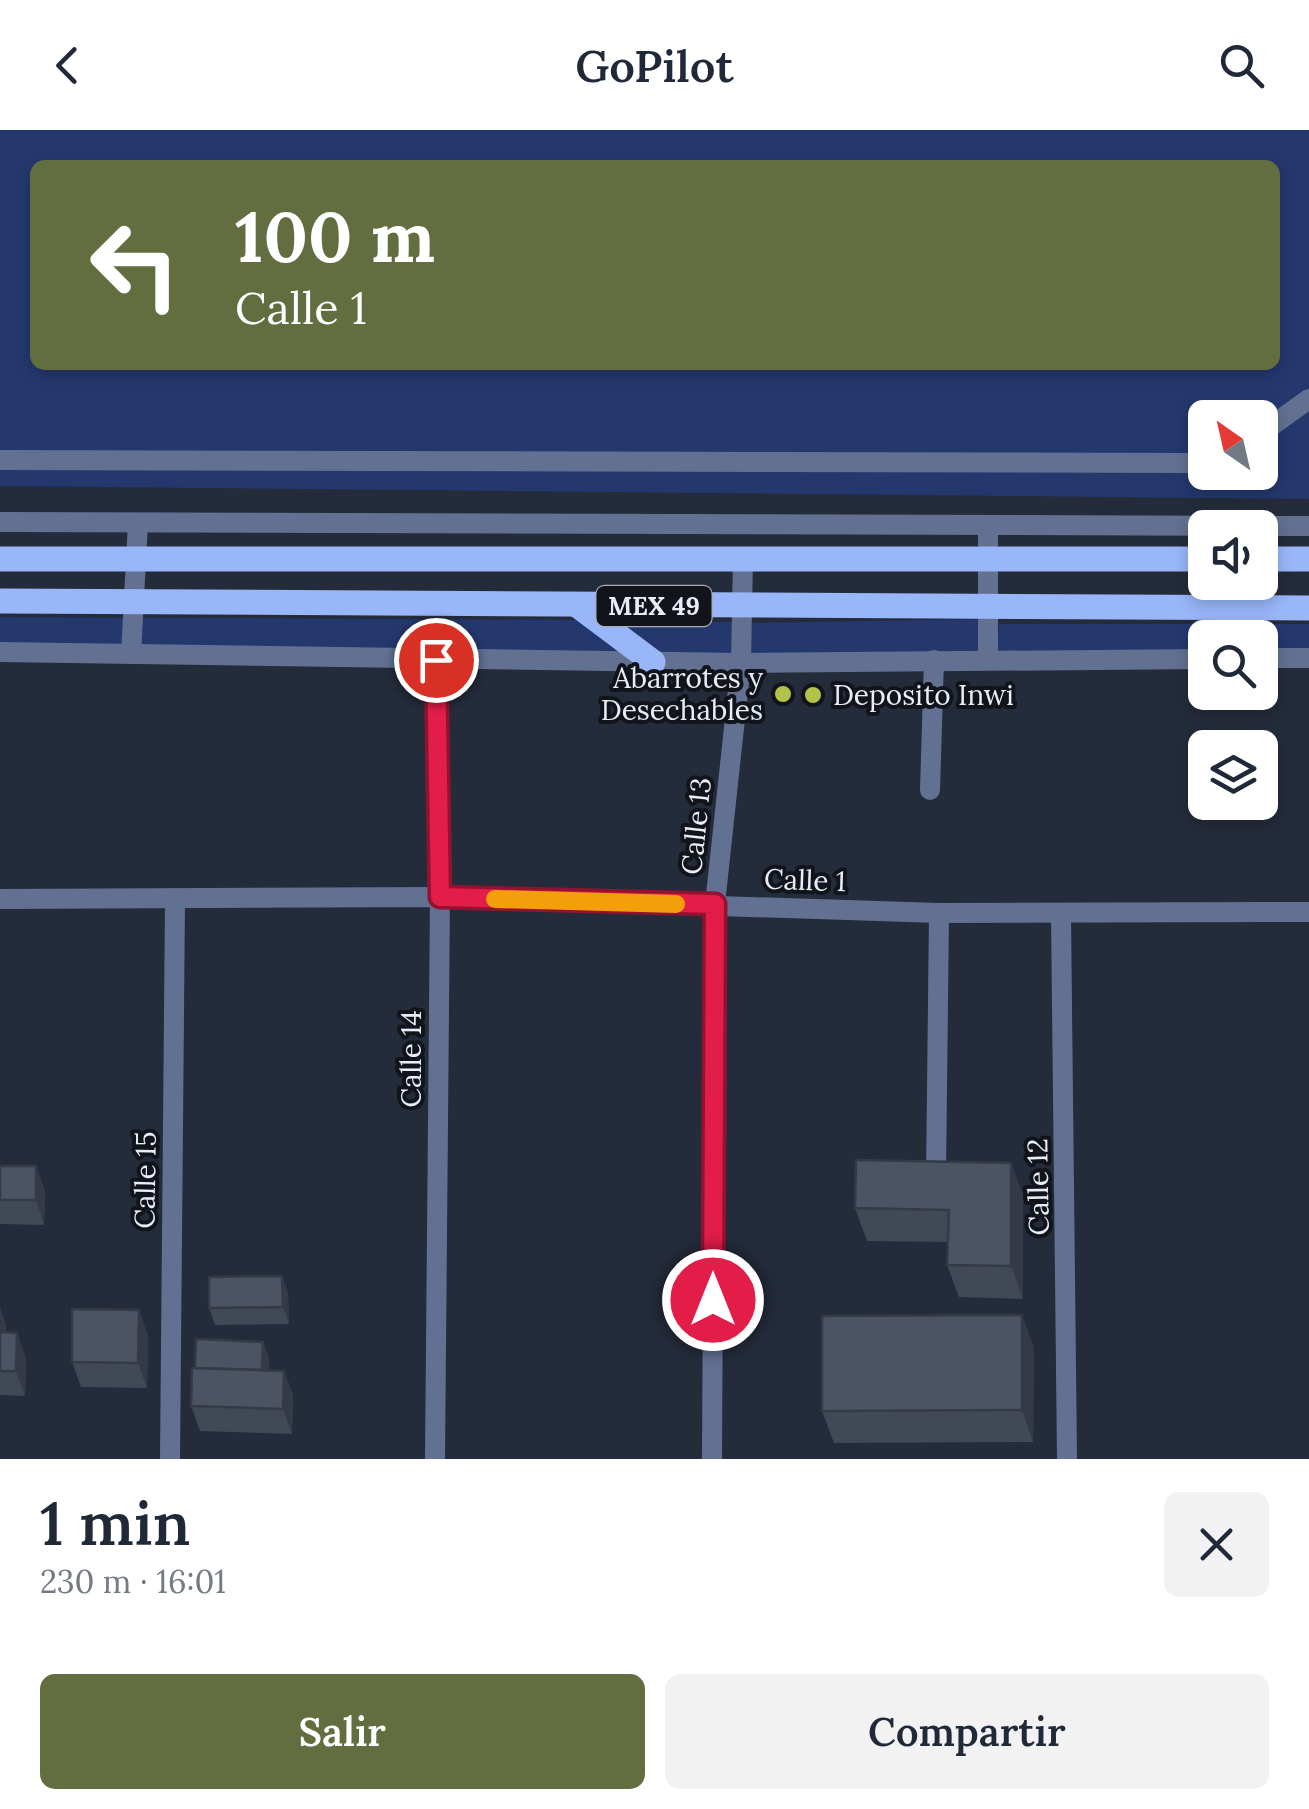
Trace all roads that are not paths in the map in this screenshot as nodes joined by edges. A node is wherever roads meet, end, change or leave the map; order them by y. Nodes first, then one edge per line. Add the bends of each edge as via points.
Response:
1 (1309, 399) edge
2 (1278, 421) edge
3 (0, 460) edge
4 (1188, 463) edge
5 (0, 522) edge
6 (138, 523) junction
7 (988, 525) junction
8 (1309, 526) edge
9 (0, 559) edge
10 (136, 559) junction
11 (743, 559) junction
12 (988, 559) junction
13 (1188, 559) edge
14 (1278, 559) edge
15 (1309, 559) edge
16 (0, 601) edge
17 (135, 603) junction
18 (577, 606) junction
19 (742, 606) junction
20 (988, 607) junction
21 (1309, 608) edge
22 (0, 652) edge
23 (131, 654) junction
24 (1188, 658) edge
25 (1278, 658) edge
26 (1309, 658) edge
27 (988, 659) junction
28 (436, 660) junction
29 (934, 660) junction
30 (653, 662) junction
31 (742, 663) junction
32 (930, 790) dead end
33 (440, 897) junction
34 (0, 899) edge
35 (175, 901) junction
36 (715, 904) junction
37 (1309, 912) edge
38 (939, 913) junction
39 (1061, 914) junction
40 (936, 1177) edge
41 (170, 1459) edge
42 (435, 1459) edge
43 (712, 1459) edge
44 (1067, 1459) edge

1 - 2 street
3 - 4 street
5 - 6 street
6 - 7 street
6 - 10 street
7 - 8 street
7 - 12 street
9 - 10 main road, MEX 49
10 - 11 main road, MEX 49
10 - 17 street
11 - 12 main road, MEX 49
11 - 19 street, Calle 13
12 - 13 main road, MEX 49
12 - 20 street
14 - 15 main road
16 - 17 main road, MEX 49
17 - 18 main road, MEX 49
17 - 23 street
18 - 19 main road, MEX 49
18 - 30 main road
19 - 20 main road, MEX 49
19 - 31 street, Calle 13
20 - 21 main road, MEX 49
20 - 27 street
22 - 23 street
23 - 28 street
24 - 27 street
25 - 26 street
27 - 29 street
28 - 30 street
28 - 33 street, Calle 14
29 - 31 street
29 - 32 street
30 - 31 street
31 - 36 street, Calle 13
33 - 35 street, Calle 1
33 - 36 street, Calle 1
33 - 42 street, Calle 14
34 - 35 street, Calle 1
35 - 41 street, Calle 15
36 - 38 street, Calle 1
36 - 43 street, Calle 13
37 - 39 street, Calle 1
38 - 39 street, Calle 1
38 - 40 street
39 - 44 street, Calle 12

